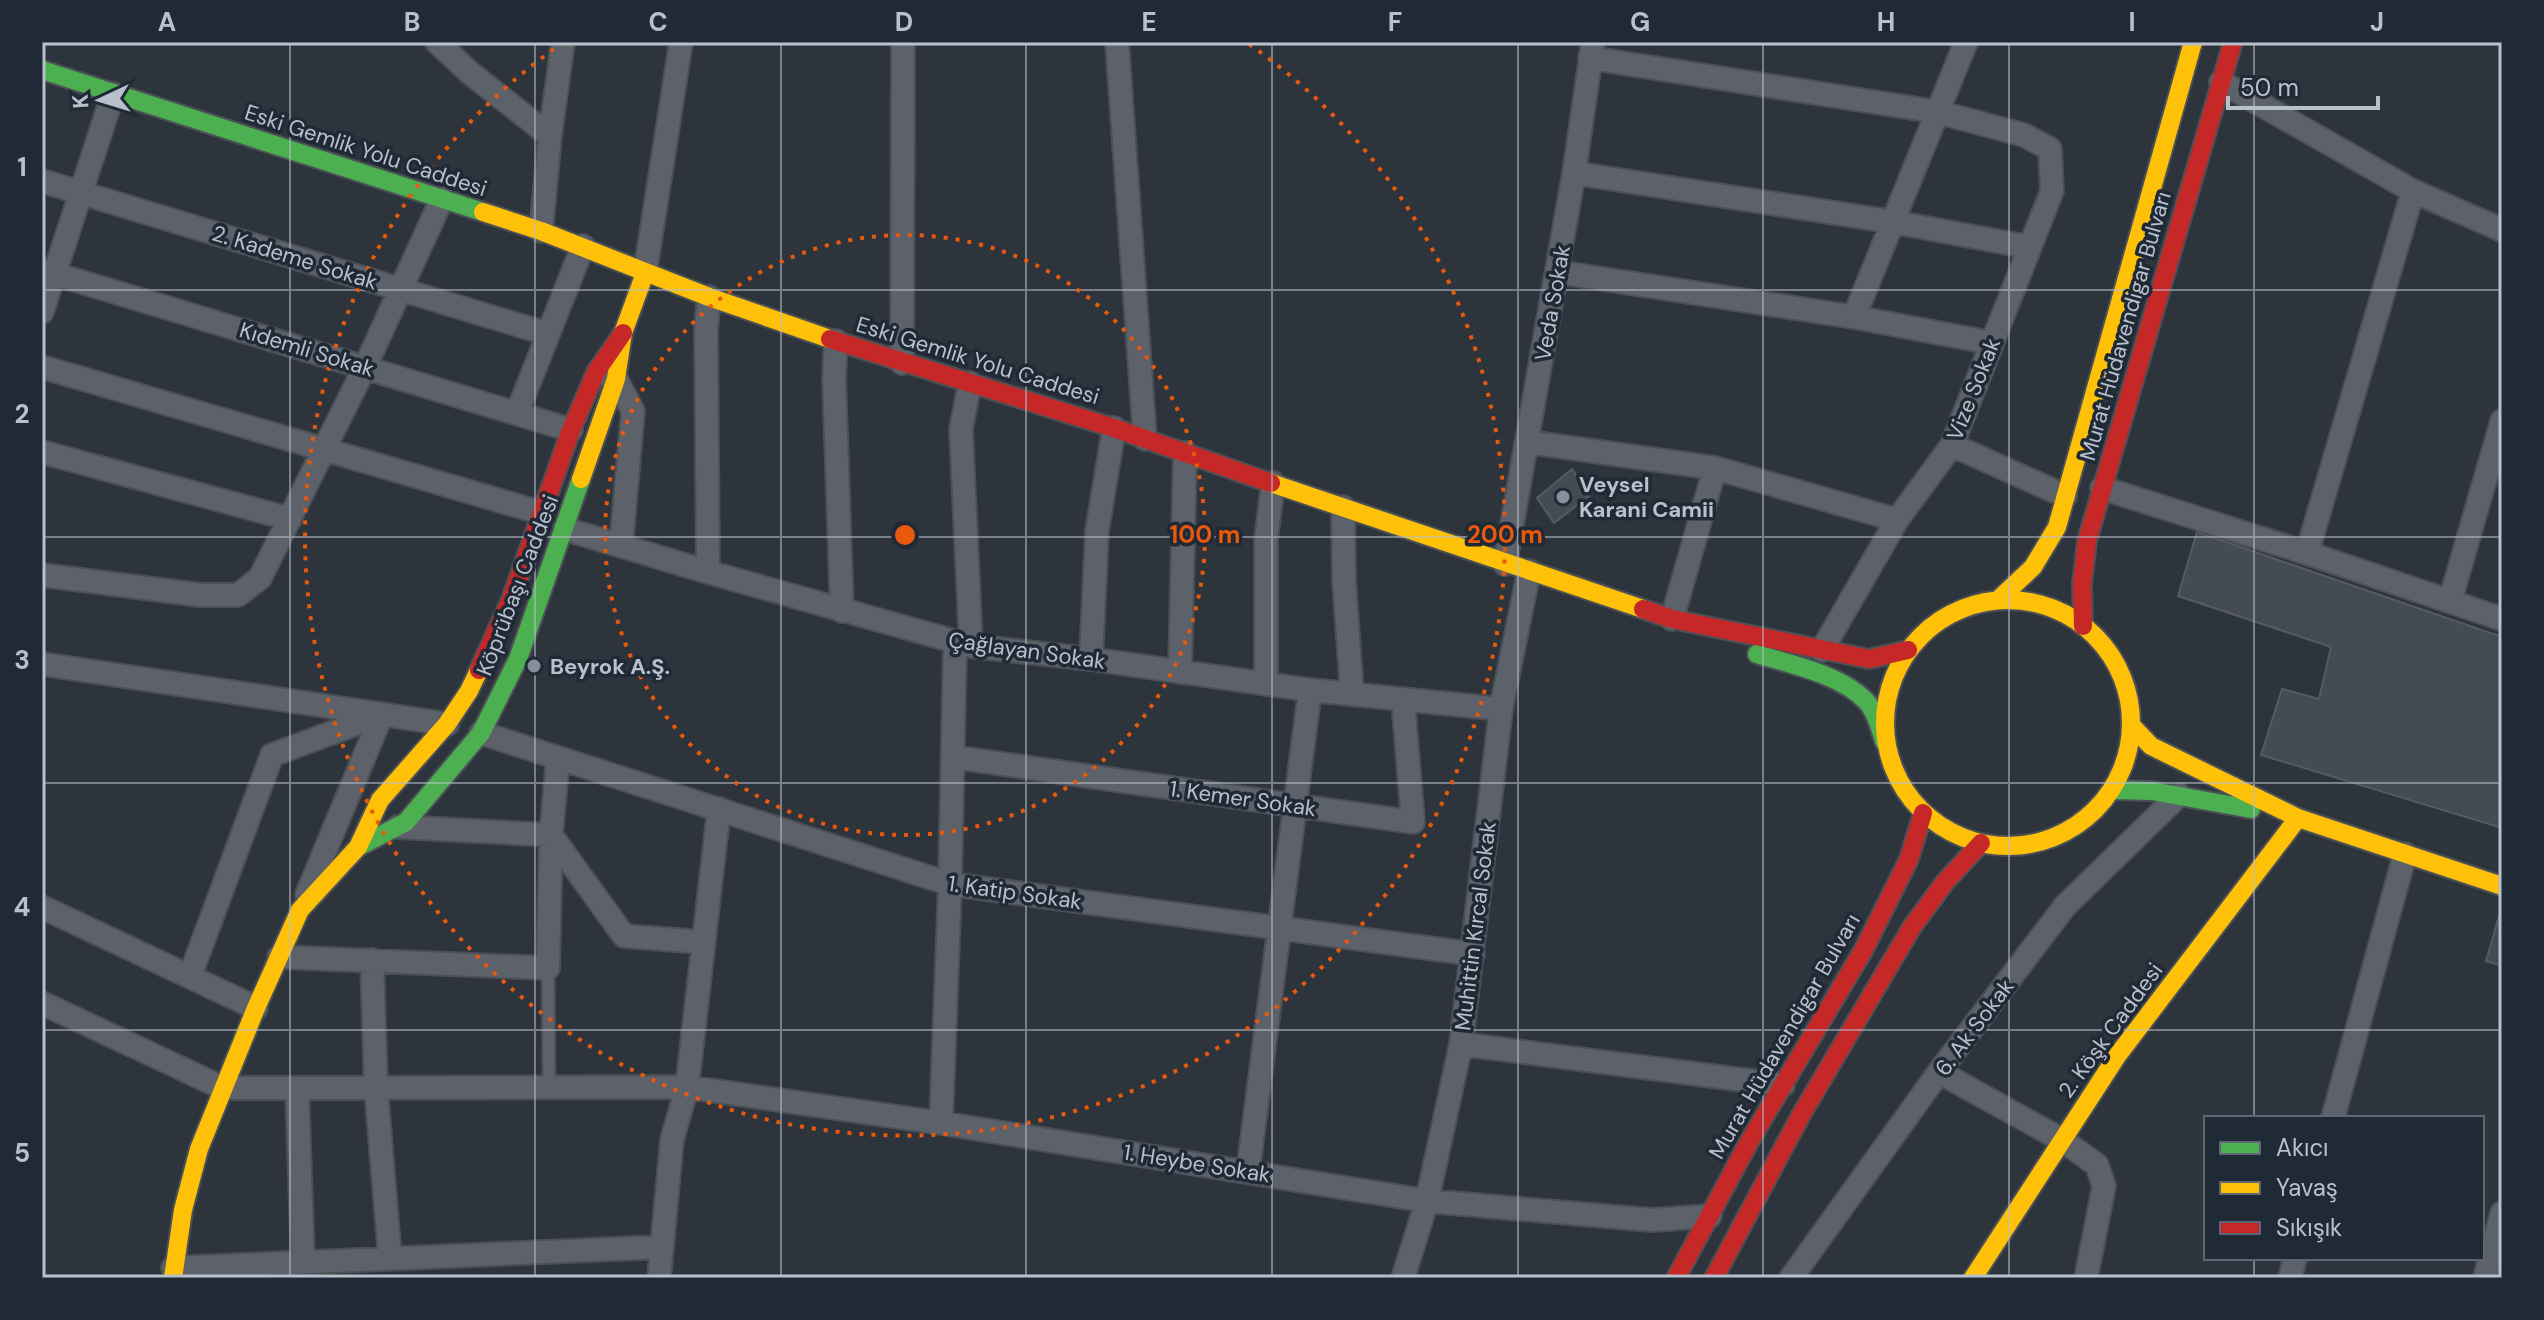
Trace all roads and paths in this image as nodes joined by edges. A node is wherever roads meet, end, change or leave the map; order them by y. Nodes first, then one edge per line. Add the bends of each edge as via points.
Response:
1 (437, 42) edge
2 (563, 42) edge
3 (681, 42) edge
4 (903, 42) edge
5 (1117, 42) edge
6 (1966, 42) edge
7 (2233, 42) edge
8 (2191, 43) edge
9 (1591, 50) edge
10 (42, 70) edge
11 (2221, 82) junction
12 (113, 94) junction
13 (1938, 112) junction
14 (550, 136) junction
15 (1574, 173) junction
16 (42, 181) edge
17 (2413, 191) junction
18 (81, 193) junction
19 (442, 199) junction
20 (1894, 222) junction
21 (2502, 230) edge
22 (541, 231) junction
23 (583, 246) junction
24 (2029, 247) junction
25 (48, 272) edge
26 (1557, 272) junction
27 (645, 273) junction
28 (400, 289) junction
29 (709, 297) junction
30 (42, 312) edge
31 (1854, 317) junction
32 (548, 334) junction
33 (836, 341) junction
34 (1992, 343) junction
35 (902, 363) junction
36 (42, 367) edge
37 (365, 367) junction
38 (606, 376) junction
39 (970, 383) junction
40 (517, 413) junction
41 (2502, 421) edge
42 (1114, 428) junction
43 (571, 430) junction
44 (1145, 439) junction
45 (1528, 442) junction
46 (1952, 445) junction
47 (324, 450) junction
48 (42, 452) edge
49 (1185, 453) junction
50 (1715, 468) junction
51 (1273, 483) junction
52 (2102, 488) junction
53 (2065, 496) junction
54 (1343, 507) junction
55 (542, 513) junction
56 (290, 519) junction
57 (1897, 520) junction
58 (565, 529) junction
59 (621, 546) junction
60 (2307, 553) junction
61 (1505, 564) junction
62 (1529, 571) junction
63 (708, 572) junction
64 (42, 575) edge
65 (1999, 599) junction
66 (2450, 601) junction
67 (842, 611) junction
68 (1672, 619) junction
69 (2502, 619) edge
70 (2083, 626) junction
71 (963, 644) junction
72 (1822, 650) junction
73 (1908, 650) junction
74 (1091, 659) junction
75 (42, 664) edge
76 (1180, 672) junction
77 (1266, 684) junction
78 (1310, 690) junction
79 (1352, 694) junction
80 (1403, 700) junction
81 (1501, 709) junction
82 (382, 714) junction
83 (447, 724) junction
84 (2131, 725) junction
85 (481, 733) junction
86 (1888, 752) junction
87 (953, 757) junction
88 (558, 758) junction
89 (2111, 790) junction
90 (2179, 795) junction
91 (1295, 805) junction
92 (719, 809) junction
93 (1923, 813) junction
94 (2298, 818) junction
95 (398, 827) junction
96 (551, 835) junction
97 (1981, 843) junction
98 (358, 847) junction
99 (2405, 854) junction
100 (950, 884) junction
101 (2502, 886) edge
102 (42, 907) edge
103 (300, 910) junction
104 (1279, 928) junction
105 (702, 942) junction
106 (1473, 954) junction
107 (279, 957) junction
108 (372, 960) junction
109 (548, 968) junction
110 (190, 976) junction
111 (42, 1003) edge
112 (256, 1008) junction
113 (1461, 1044) junction
114 (1939, 1072) junction
115 (1783, 1085) junction
116 (687, 1087) junction
117 (223, 1088) junction
118 (549, 1088) junction
119 (376, 1089) junction
120 (297, 1090) junction
121 (2334, 1116) edge
122 (941, 1123) junction
123 (2062, 1140) junction
124 (1248, 1171) junction
125 (1427, 1201) junction
126 (2502, 1213) edge
127 (1710, 1216) junction
128 (661, 1247) junction
129 (303, 1262) junction
130 (404, 1264) edge
131 (173, 1273) edge
132 (659, 1278) edge
133 (1403, 1278) edge
134 (1676, 1278) edge
135 (1714, 1278) edge
136 (1791, 1278) edge
137 (1973, 1278) edge
138 (2086, 1278) edge
139 (2485, 1278) edge

1 - 14 street
2 - 14 street
3 - 27 street
4 - 35 street
5 - 44 street
6 - 13 street
7 - 11 main road, Murat Hüdavendigar Bulvarı
8 - 53 main road, Murat Hüdavendigar Bulvarı
9 - 13 street
9 - 15 street, Veda Sokak
10 - 12 main road, Eski Gemlik Yolu Caddesi
11 - 17 street
11 - 52 main road, Murat Hüdavendigar Bulvarı
12 - 18 street
12 - 19 main road, Eski Gemlik Yolu Caddesi
13 - 20 street
13 - 24 street, Vize Sokak via 2024,135 2050,149 2052,191
14 - 22 street
15 - 20 street
15 - 26 street, Veda Sokak
16 - 18 street, 2. Kademe Sokak
17 - 21 street
17 - 60 street
18 - 25 street
18 - 28 street, 2. Kademe Sokak
19 - 22 main road, Eski Gemlik Yolu Caddesi
19 - 28 street
20 - 24 street
20 - 31 street
22 - 23 main road, Eski Gemlik Yolu Caddesi
23 - 27 main road, Eski Gemlik Yolu Caddesi
23 - 32 street
24 - 34 street, Vize Sokak
25 - 30 street
25 - 37 street, Kıdemli Sokak
26 - 31 street
26 - 45 street, Veda Sokak
27 - 29 main road, Eski Gemlik Yolu Caddesi
27 - 38 main road, Köprübaşı Caddesi
28 - 32 street, 2. Kademe Sokak
28 - 37 street
29 - 33 main road, Eski Gemlik Yolu Caddesi
29 - 63 street
31 - 34 street
32 - 40 street
33 - 35 main road, Eski Gemlik Yolu Caddesi
33 - 67 street
34 - 46 street, Vize Sokak
35 - 39 main road, Eski Gemlik Yolu Caddesi
36 - 47 street
37 - 40 street, Kıdemli Sokak
37 - 47 street
38 - 43 main road, Köprübaşı Caddesi
38 - 58 main road, Köprübaşı Caddesi
38 - 59 street via 633,411
39 - 42 main road, Eski Gemlik Yolu Caddesi
39 - 71 street via 961,429
40 - 43 street, Kıdemli Sokak
41 - 66 street
42 - 44 main road, Eski Gemlik Yolu Caddesi
42 - 74 street via 1097,531
43 - 55 main road, Köprübaşı Caddesi
44 - 49 main road, Eski Gemlik Yolu Caddesi
45 - 50 street
45 - 61 street, Veda Sokak
46 - 53 street
46 - 57 street, Vize Sokak
47 - 55 street
47 - 56 street
48 - 56 street
49 - 51 main road, Eski Gemlik Yolu Caddesi
49 - 76 street
50 - 57 street
50 - 68 street
51 - 54 main road, Eski Gemlik Yolu Caddesi
51 - 77 street via 1266,540
52 - 60 street
52 - 70 main road, Murat Hüdavendigar Bulvarı via 2087,541
53 - 65 main road, Murat Hüdavendigar Bulvarı via 2044,554 2026,578
54 - 61 main road, Eski Gemlik Yolu Caddesi
54 - 79 street
55 - 83 main road, Köprübaşı Caddesi via 489,651
56 - 64 street via 260,578 238,595
57 - 72 street, Vize Sokak
58 - 59 street, Çağlayan Sokak
58 - 85 main road, Köprübaşı Caddesi via 518,659
59 - 63 street, Çağlayan Sokak
60 - 66 street
61 - 62 main road, Eski Gemlik Yolu Caddesi
62 - 68 main road, Eski Gemlik Yolu Caddesi
62 - 81 street, Muhittin Kırcal Sokak
63 - 67 street, Çağlayan Sokak
65 - 70 main road via 2034,602 2068,614
65 - 73 main road via 1964,607 1933,624
66 - 69 street
67 - 71 street, Çağlayan Sokak
68 - 72 main road, Eski Gemlik Yolu Caddesi
68 - 86 main road via 1840,685 1865,700
70 - 84 main road via 2098,637 2120,669
71 - 74 street, Çağlayan Sokak
71 - 87 street
72 - 73 main road, Eski Gemlik Yolu Caddesi via 1869,659
73 - 86 main road via 1892,681 1885,716
74 - 76 street, Çağlayan Sokak
75 - 82 street
76 - 77 street, Çağlayan Sokak
77 - 78 street, Çağlayan Sokak
78 - 79 street, Çağlayan Sokak
78 - 91 street
79 - 80 street, Çağlayan Sokak
80 - 81 street, Çağlayan Sokak
80 - 91 street, 1. Kemer Sokak via 1413,822
81 - 106 street, Muhittin Kırcal Sokak
82 - 83 street
82 - 103 street
82 - 110 street via 272,755
83 - 98 main road, Köprübaşı Caddesi via 380,800
84 - 89 main road via 2131,744
84 - 94 main road via 2151,746
85 - 88 street, 1. Katip Sokak
85 - 95 main road, Köprübaşı Caddesi
86 - 93 main road via 1901,785
87 - 91 street, 1. Kemer Sokak
87 - 100 street
88 - 92 street, 1. Katip Sokak
88 - 96 street
89 - 90 main road
89 - 97 main road via 2096,811 2065,834 2029,846
90 - 94 main road
90 - 114 street, 6. Ak Sokak via 2065,906
91 - 104 street
92 - 100 street, 1. Katip Sokak
92 - 105 street
93 - 97 main road via 1954,835
93 - 115 main road, Murat Hüdavendigar Bulvarı via 1909,859 1863,951
94 - 99 main road
94 - 123 main road, 2. Köşk Caddesi via 2117,1056
95 - 96 street
95 - 98 main road, Köprübaşı Caddesi
96 - 105 street via 624,936
96 - 109 street
97 - 135 main road via 1912,927 1801,1115
98 - 103 main road, Köprübaşı Caddesi
99 - 101 main road
99 - 121 street
100 - 104 street, 1. Katip Sokak
100 - 122 street
102 - 110 street
103 - 107 main road, Köprübaşı Caddesi
104 - 106 street, 1. Katip Sokak
104 - 124 street
105 - 116 street
106 - 113 street, Muhittin Kırcal Sokak
107 - 108 street
107 - 112 main road, Köprübaşı Caddesi
108 - 109 street
108 - 119 street
109 - 118 lane
110 - 112 street
111 - 117 street
112 - 117 main road, Köprübaşı Caddesi
113 - 115 street
113 - 125 street, Muhittin Kırcal Sokak
114 - 123 street
114 - 136 street, 6. Ak Sokak
115 - 127 main road, Murat Hüdavendigar Bulvarı
116 - 118 street, 1. Heybe Sokak
116 - 122 street, 1. Heybe Sokak
116 - 128 street via 672,1140
117 - 120 street, 1. Heybe Sokak
117 - 131 main road, Köprübaşı Caddesi via 199,1149
118 - 119 street, 1. Heybe Sokak
119 - 120 street, 1. Heybe Sokak
119 - 130 street
120 - 129 street
122 - 124 street, 1. Heybe Sokak
123 - 137 main road, 2. Köşk Caddesi
123 - 138 street via 2097,1165 2104,1186
124 - 125 street, 1. Heybe Sokak
125 - 127 street, 1. Heybe Sokak via 1652,1220
125 - 133 street, Muhittin Kırcal Sokak
126 - 139 street
127 - 134 main road, Murat Hüdavendigar Bulvarı
128 - 130 street
128 - 132 street
129 - 130 street
129 - 131 street

